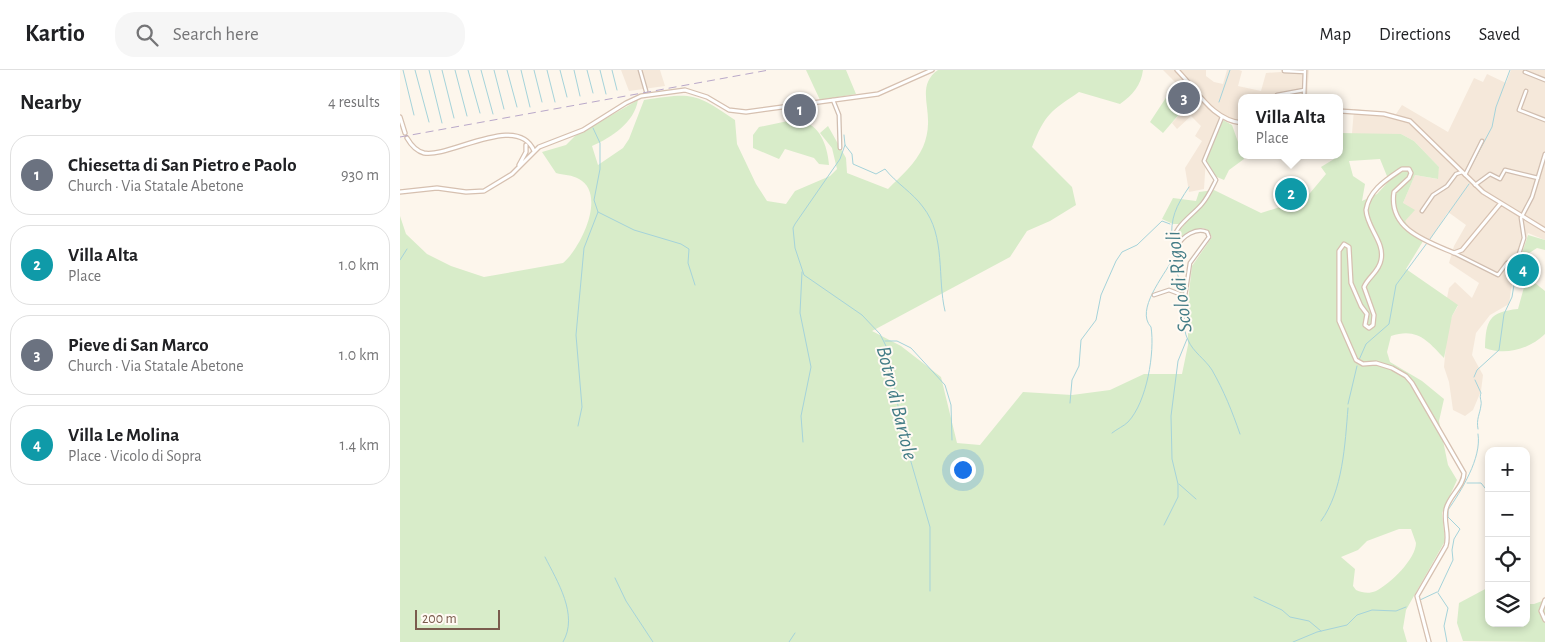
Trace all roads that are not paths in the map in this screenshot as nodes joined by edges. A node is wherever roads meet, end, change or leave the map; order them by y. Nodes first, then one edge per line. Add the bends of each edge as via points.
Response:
1 (640, 70) edge
2 (932, 70) edge
3 (1177, 70) edge
4 (1284, 71) dead end
5 (1305, 71) edge
6 (1525, 72) dead end
7 (1545, 80) edge
8 (1304, 90) junction
9 (646, 91) dead end
10 (1526, 91) dead end
11 (1282, 94) edge
12 (1304, 94) edge
13 (833, 100) junction
14 (1343, 111) edge
15 (400, 117) edge
16 (1222, 117) junction
17 (1545, 120) edge
18 (1238, 122) edge
19 (405, 133) dead end
20 (407, 138) dead end
21 (1482, 141) dead end
22 (546, 143) junction
23 (528, 145) junction
24 (840, 148) dead end
25 (534, 151) junction
26 (1545, 154) edge
27 (516, 169) junction
28 (1464, 174) junction
29 (1538, 178) junction
30 (1475, 185) junction
31 (400, 192) edge
32 (1500, 204) junction
33 (1422, 211) dead end
34 (1521, 218) junction
35 (1545, 230) edge
36 (1454, 253) junction
37 (1154, 295) dead end
38 (1545, 600) edge
39 (1545, 620) edge
40 (1428, 642) edge

1 - 9 street
2 - 13 main road via 878,94
3 - 16 main road
4 - 5 street
5 - 8 street
6 - 7 street
8 - 11 street
8 - 12 street
10 - 17 street via 1519,110
13 - 22 main road via 741,112 724,108 694,92 676,90 632,100 583,130
13 - 24 street via 839,115
14 - 28 main road via 1384,114 1410,121
15 - 19 main road
16 - 18 main road
16 - 37 street via 1204,161 1216,180 1202,205 1174,236 1173,245 1177,246 1187,235 1200,230 1207,232 1208,238 1190,263 1185,296 1169,290
20 - 23 main road via 415,148 428,153 497,136 517,138
21 - 28 street
22 - 23 main road
22 - 25 main road
23 - 25 main road
23 - 27 main road
25 - 27 main road
26 - 29 street
27 - 31 main road via 479,192 442,188
28 - 30 main road
28 - 33 street via 1456,174 1447,186 1433,194
29 - 30 street via 1505,170 1500,179 1490,174
29 - 34 street
30 - 32 main road
32 - 34 main road
32 - 36 main road via 1462,250
34 - 35 main road
34 - 36 street via 1524,238 1518,257 1507,263 1498,275
36 - 40 main road via 1408,232 1400,221 1393,199 1394,192 1411,176 1410,171 1404,168 1378,187 1367,206 1366,215 1382,248 1378,270 1364,287 1374,314 1373,325 1369,328 1365,325 1367,314 1351,283 1349,247 1344,244 1339,251 1339,321 1356,360 1363,364 1381,364 1406,376 1464,473 1447,507 1444,523 1448,538 1446,546 1417,596
38 - 39 main road via 1541,611

